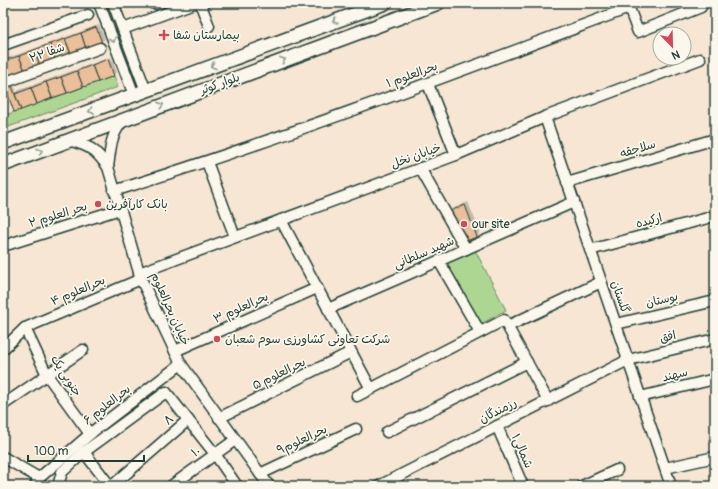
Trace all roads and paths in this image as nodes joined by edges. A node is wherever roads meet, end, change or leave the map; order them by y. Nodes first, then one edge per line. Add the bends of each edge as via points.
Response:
1 (99, 3) edge
2 (113, 3) edge
3 (152, 3) edge
4 (160, 3) edge
5 (194, 3) edge
6 (200, 3) edge
7 (385, 3) edge
8 (438, 3) edge
9 (701, 7) dead end
10 (88, 14) dead end
11 (209, 26) dead end
12 (123, 29) junction
13 (3, 46) edge
14 (100, 48) dead end
15 (700, 59) dead end
16 (3, 83) edge
17 (428, 84) junction
18 (140, 93) junction
19 (545, 117) junction
20 (123, 120) junction
21 (715, 139) edge
22 (68, 140) junction
23 (3, 143) edge
24 (456, 154) junction
25 (207, 162) junction
26 (3, 164) edge
27 (108, 166) junction
28 (420, 168) junction
29 (568, 183) junction
30 (114, 190) junction
31 (574, 202) junction
32 (120, 210) junction
33 (715, 216) edge
34 (281, 220) junction
35 (235, 237) junction
36 (3, 246) edge
37 (466, 249) junction
38 (590, 250) junction
39 (439, 261) junction
40 (140, 276) junction
41 (601, 282) junction
42 (317, 288) junction
43 (715, 301) edge
44 (328, 309) junction
45 (616, 324) junction
46 (508, 326) junction
47 (25, 328) junction
48 (480, 332) junction
49 (715, 339) edge
50 (3, 349) edge
51 (83, 350) dead end
52 (175, 351) junction
53 (351, 352) junction
54 (628, 360) junction
55 (527, 362) junction
56 (181, 364) junction
57 (47, 375) junction
58 (715, 379) edge
59 (371, 389) junction
60 (357, 396) dead end
61 (640, 397) junction
62 (548, 400) junction
63 (3, 405) edge
64 (219, 418) junction
65 (188, 420) junction
66 (497, 426) junction
67 (356, 429) dead end
68 (386, 432) dead end
69 (90, 434) junction
70 (236, 440) junction
71 (84, 452) junction
72 (215, 454) junction
73 (3, 457) edge
74 (715, 457) edge
75 (665, 468) junction
76 (617, 470) dead end
77 (260, 474) junction
78 (37, 482) edge
79 (58, 486) edge
80 (111, 486) edge
81 (171, 486) edge
82 (237, 486) edge
83 (269, 486) edge
84 (379, 486) edge
85 (523, 486) edge
86 (582, 486) edge
87 (671, 486) edge

1 -> 18 street
2 - 12 street
3 - 4 street
5 - 12 street
6 - 11 street
7 -> 18 main road, بلوار کوثر
20 -> 8 main road, بلوار کوثر
9 - 17 street, بحرالعلوم ۱ via 638,32 629,8
10 - 13 street
12 - 18 street
14 - 16 street, شفا ۲۲
15 - 19 street, خیابان نخل
17 - 24 street
17 - 25 street, بحرالعلوم ۱
18 -> 23 main road, بلوار کوثر
19 - 24 street, خیابان نخل
19 - 29 street, گلستان
20 - 22 main road, بلوار کوثر
20 - 27 street via 114,131
21 - 29 street, سلاجقه
26 -> 22 main road, بلوار کوثر
22 - 27 street, خیابان بحرالعلوم via 85,144
24 - 28 street, خیابان نخل
25 - 30 street, بحرالعلوم ۱
25 - 35 street
27 - 30 street, خیابان بحرالعلوم
28 - 34 street, خیابان نخل
28 - 37 street
29 - 31 street, گلستان
30 - 32 street, خیابان بحرالعلوم
31 - 37 street, شهید سلطانی
31 - 38 street, گلستان
32 - 36 street, بحر العلوم ۲
32 - 40 street, خیابان بحرالعلوم
33 - 38 street, ارکیده
34 - 35 street, خیابان نخل
34 - 42 street
35 - 40 street, خیابان نخل
37 - 39 street, شهید سلطانی
38 - 41 street, گلستان
39 - 44 street, شهید سلطانی
39 - 48 street
40 - 47 street, بحرالعلوم ۴
40 - 52 street, خیابان بحرالعلوم
41 - 45 street, گلستان
41 - 46 street
42 - 44 street
42 - 52 street, بحرالعلوم ۳
43 - 45 street, بوستان
44 - 53 street
45 - 54 street, گلستان
46 - 48 street via 504,320
46 - 55 street
47 - 50 street
47 - 57 street, جنوبی یک
48 - 59 street
49 - 54 street, افق
51 - 57 street
52 - 56 street, خیابان بحرالعلوم
53 - 59 street
53 - 64 street, بحرالعلوم ۵
54 - 61 street, گلستان
54 - 62 street, رزمندگان
55 - 62 street
55 - 68 street
56 - 64 street, خیابان بحرالعلوم
56 - 69 street, بحرالعلوم ۶
57 - 63 street
57 - 69 street, جنوبی یک
58 - 61 street, سهند
59 - 60 street
61 - 75 street, گلستان
62 - 66 street, رزمندگان
64 - 70 street, خیابان بحرالعلوم
65 - 71 street via 166,392
65 - 72 street
65 - 80 street, ۸
66 - 84 street, رزمندگان
66 - 85 street, شمالی۱
67 - 77 street, بحرالعلوم۹
69 - 78 street, بحرالعلوم ۶
70 - 72 street, ۱۰
70 - 77 street, خیابان بحرالعلوم
71 - 79 street via 62,472
71 - 80 street
72 - 81 street, ۱۰
72 - 82 street
73 - 78 street
74 - 75 street
75 - 87 street, گلستان
76 - 86 street
77 - 83 street, خیابان بحرالعلوم

